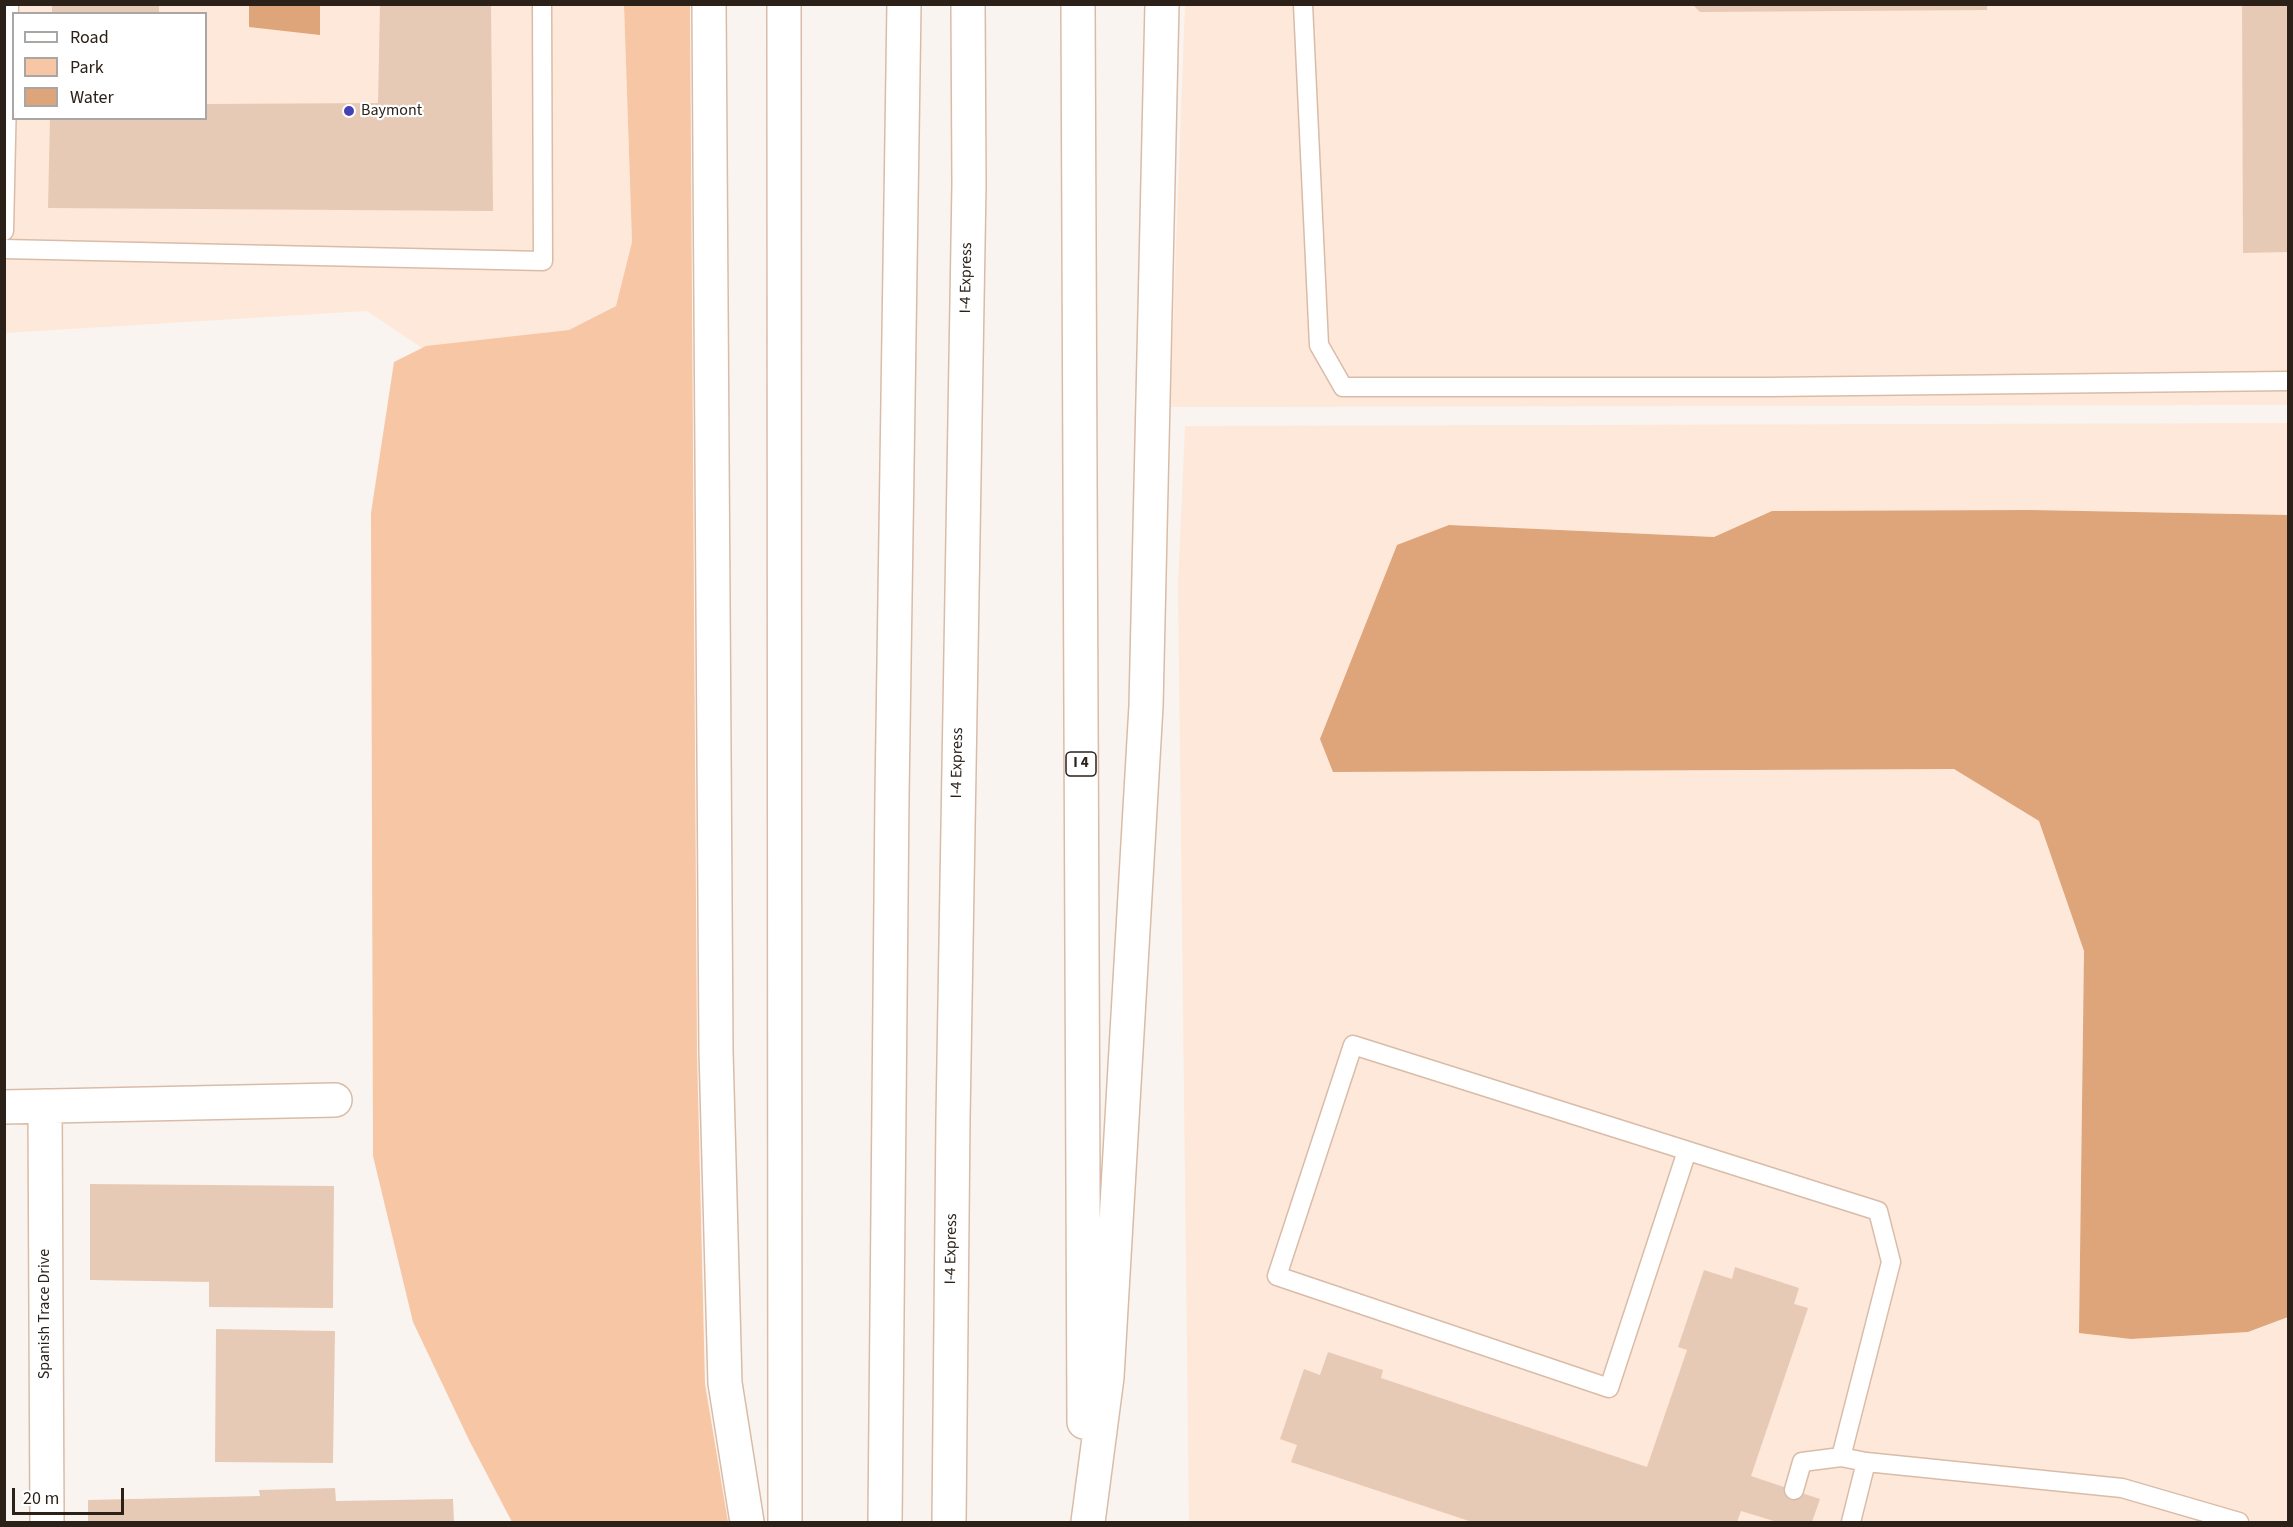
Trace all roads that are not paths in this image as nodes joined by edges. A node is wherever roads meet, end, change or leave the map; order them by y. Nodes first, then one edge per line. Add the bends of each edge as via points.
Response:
1 (9, 4) edge
2 (542, 4) edge
3 (709, 4) edge
4 (784, 4) edge
5 (904, 4) edge
6 (968, 4) edge
7 (1078, 4) edge
8 (1162, 4) edge
9 (1303, 4) edge
10 (4, 231) edge
11 (4, 249) edge
12 (2289, 381) edge
13 (335, 1100) dead end
14 (45, 1106) junction
15 (4, 1107) edge
16 (1686, 1151) junction
17 (1842, 1457) junction
18 (1866, 1462) junction
19 (1794, 1490) dead end
20 (46, 1522) edge
21 (747, 1522) edge
22 (785, 1522) edge
23 (885, 1522) edge
24 (949, 1522) edge
25 (1086, 1522) edge
26 (1851, 1522) edge
27 (2239, 1522) edge

1 - 10 lane
2 - 11 lane via 543,261
3 - 21 main road via 716,1015 725,1383
4 - 22 main road
5 - 23 main road
6 - 24 main road, I-4 Express via 969,185
7 - 25 main road, I 4
8 - 25 main road via 1146,706 1107,1377
9 - 12 lane via 1319,345 1343,387
13 - 14 main road
14 - 15 main road
14 - 20 main road, Spanish Trace Drive
16 - 16 lane via 1353,1045 1277,1276 1609,1388
16 - 17 lane via 1878,1211 1891,1262
17 - 18 lane
17 - 19 lane via 1802,1462
18 - 26 lane
18 - 27 lane via 2122,1488

